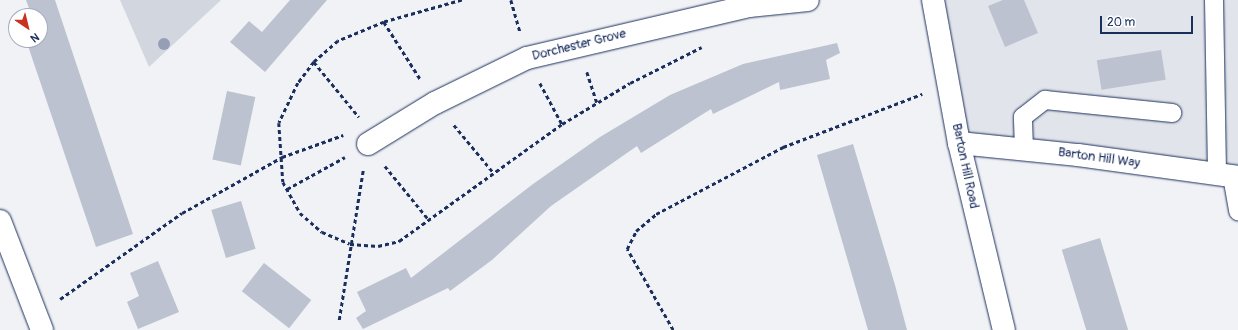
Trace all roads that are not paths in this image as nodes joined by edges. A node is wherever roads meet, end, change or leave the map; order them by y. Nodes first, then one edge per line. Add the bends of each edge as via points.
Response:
1 (808, 0) edge
2 (933, 0) edge
3 (1214, 0) edge
4 (1172, 113) dead end
5 (372, 142) road end
6 (959, 144) junction
7 (1024, 149) junction
8 (1229, 176) edge
9 (1238, 211) edge
10 (0, 221) edge
11 (38, 322) edge
12 (1004, 330) edge

1 - 5 street, Dorchester Grove via 749,6 527,58 435,102
2 - 6 street, Barton Hill Road via 951,87
3 - 8 lane
4 - 7 lane via 1045,100 1023,117
6 - 7 street, Barton Hill Way
6 - 12 street, Barton Hill Road
7 - 8 street, Barton Hill Way
8 - 9 lane
10 - 11 street

